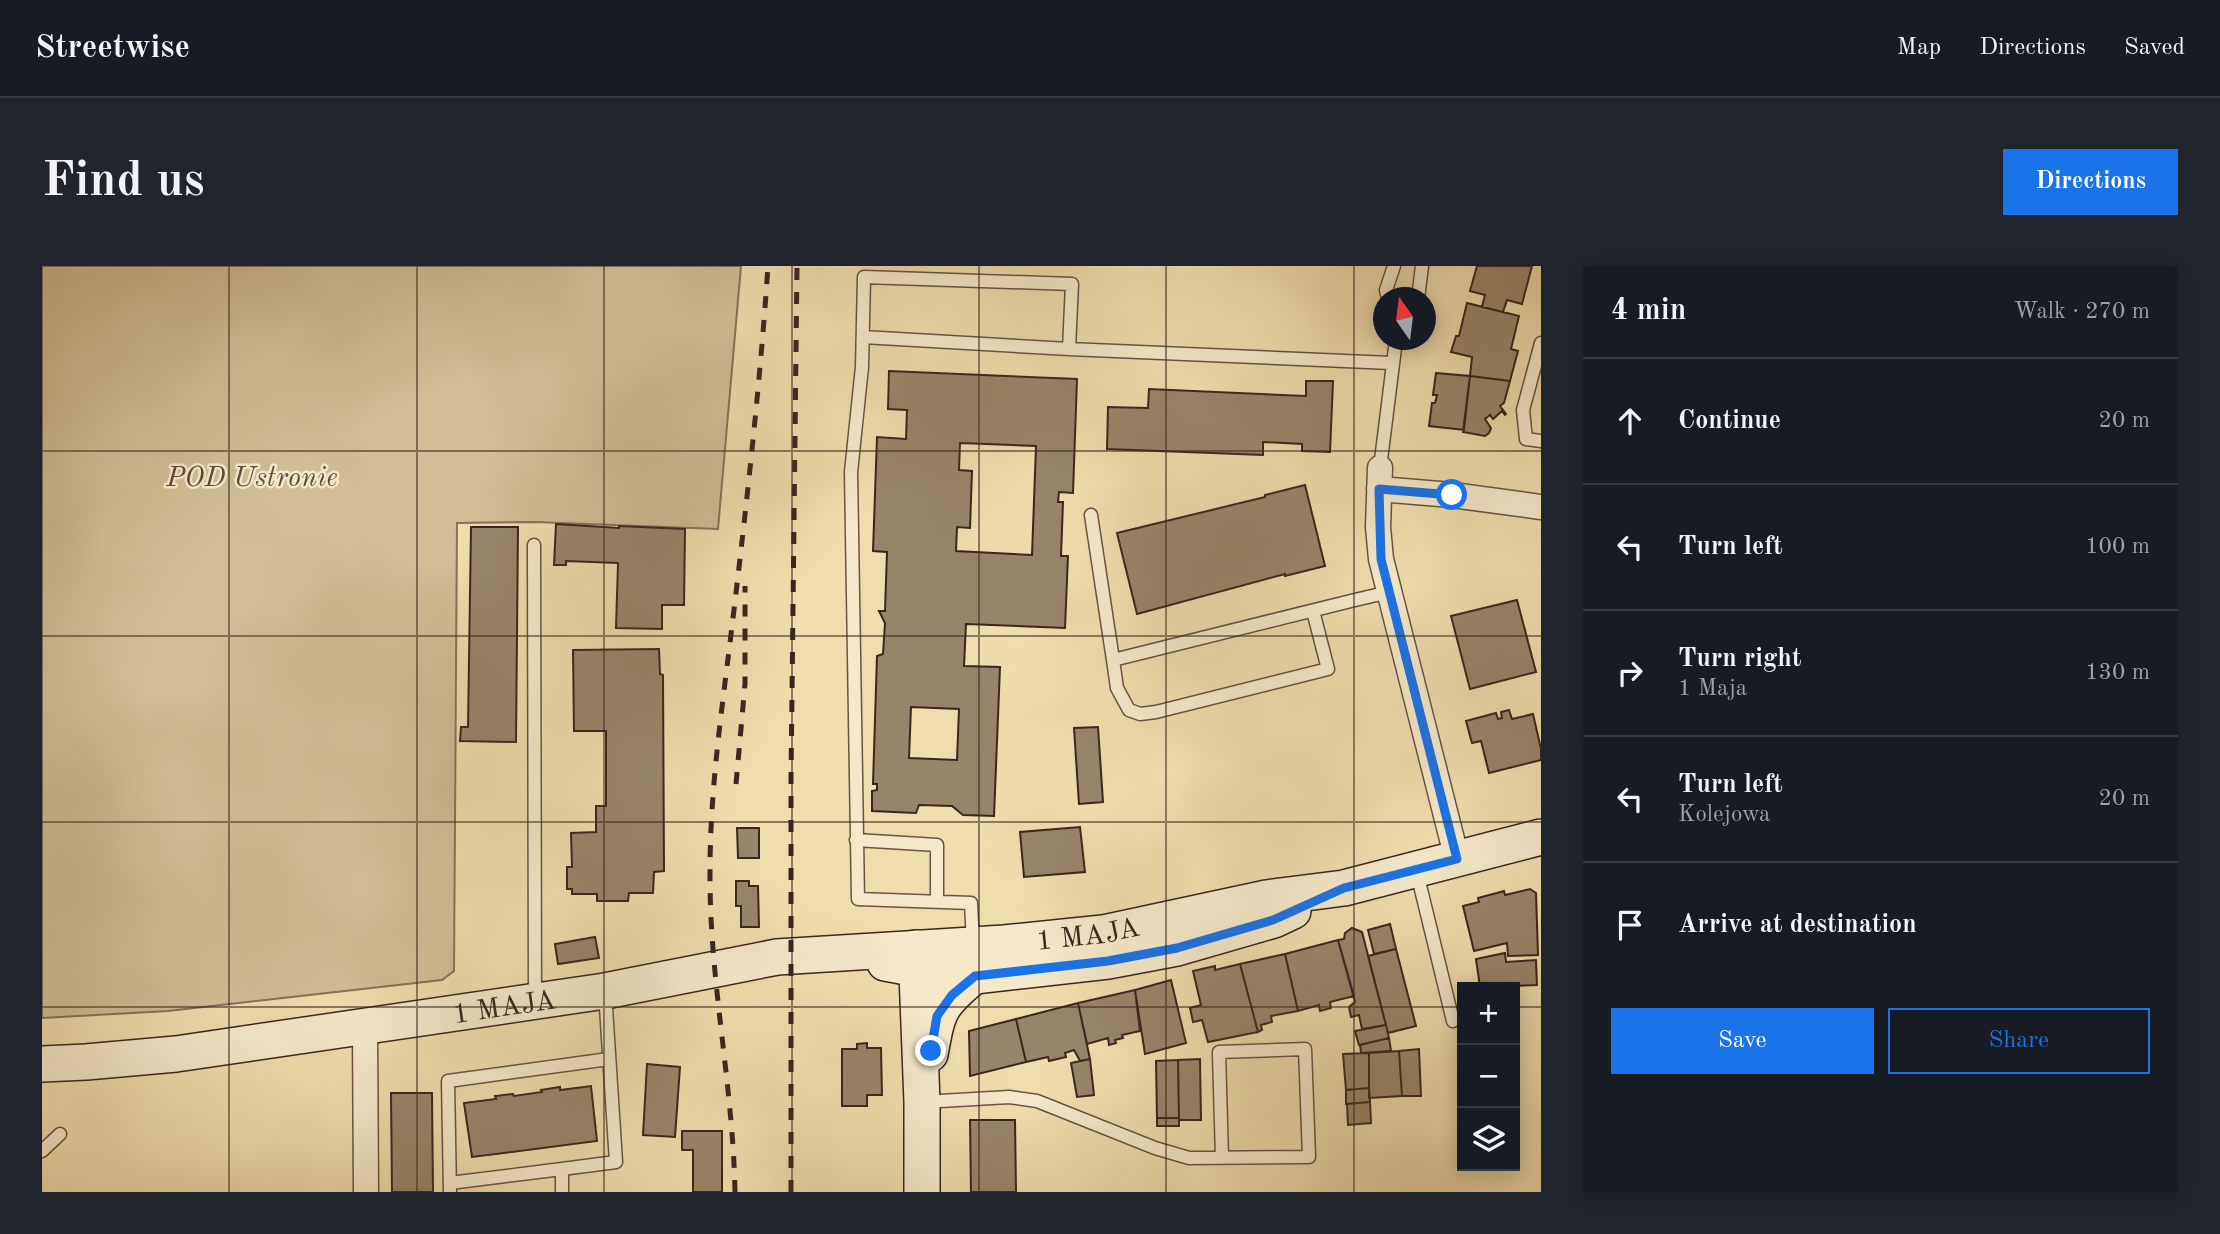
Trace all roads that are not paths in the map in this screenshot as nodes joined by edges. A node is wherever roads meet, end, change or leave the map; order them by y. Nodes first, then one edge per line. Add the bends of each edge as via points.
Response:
1 (1394, 266) edge
2 (1422, 266) edge
3 (1386, 287) edge
4 (1419, 287) edge
5 (863, 337) junction
6 (1541, 343) edge
7 (1069, 349) junction
8 (1394, 350) edge
9 (1391, 363) junction
10 (1541, 441) edge
11 (1379, 478) junction
12 (1541, 507) edge
13 (1091, 515) dead end
14 (534, 545) dead end
15 (1389, 592) junction
16 (1313, 611) junction
17 (1113, 660) junction
18 (1541, 837) edge
19 (856, 841) junction
20 (1457, 859) junction
21 (1416, 869) junction
22 (937, 901) junction
23 (916, 958) junction
24 (974, 960) junction
25 (605, 991) junction
26 (535, 1001) junction
27 (1453, 1021) dead end
28 (365, 1026) junction
29 (609, 1059) junction
30 (42, 1064) edge
31 (922, 1102) junction
32 (60, 1134) dead end
33 (42, 1151) edge
34 (1222, 1158) junction
35 (562, 1169) junction
36 (450, 1187) edge
37 (366, 1192) edge
38 (562, 1192) edge
39 (922, 1192) edge

1 - 3 lane
2 - 4 lane
5 - 7 lane
5 - 7 lane via 864,277 1072,284
5 - 19 lane via 850,472
6 - 10 lane via 1523,410 1526,439
7 - 9 lane
8 - 9 lane
9 - 11 lane
11 - 12 street via 1452,495
11 - 15 street via 1380,551
13 - 17 lane
14 - 26 lane
15 - 16 lane
15 - 20 street
16 - 17 lane
16 - 17 lane via 1328,669 1156,712 1129,710 1117,688
18 - 20 street, 1 MAJA
19 - 22 lane via 858,899
19 - 22 lane via 937,845
20 - 21 street, 1 MAJA
21 - 24 street, 1 MAJA via 1344,888 1266,898
21 - 27 lane
22 - 24 lane via 971,902
23 - 24 street, 1 MAJA
23 - 25 street, 1 MAJA via 830,953 777,957
23 - 31 street
24 - 31 street via 937,1016
25 - 26 street, 1 MAJA
25 - 29 lane
26 - 28 street, 1 MAJA
28 - 30 street, 1 MAJA via 176,1054
28 - 37 street
29 - 35 lane via 616,1162
29 - 36 lane via 448,1081
31 - 34 lane via 1009,1097 1037,1101 1155,1148 1189,1158
31 - 39 street
32 - 33 lane
34 - 34 lane via 1309,1157 1305,1049 1220,1052
35 - 36 lane
35 - 38 lane

